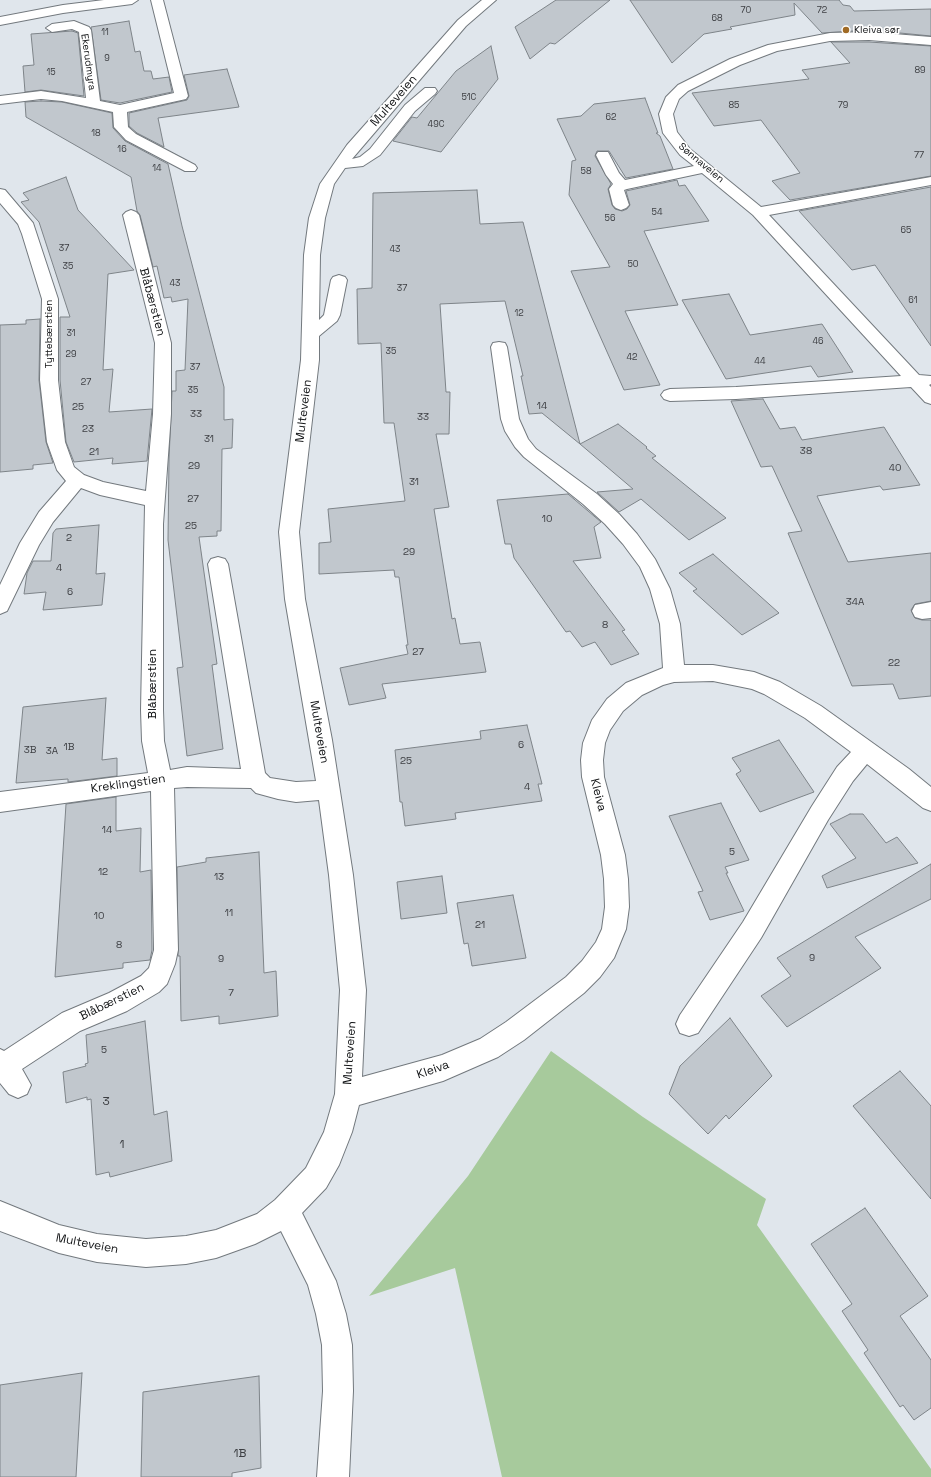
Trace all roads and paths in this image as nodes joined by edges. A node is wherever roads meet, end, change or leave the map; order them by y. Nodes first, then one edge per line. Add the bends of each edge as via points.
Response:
1 (132, 0) edge
2 (157, 0) edge
3 (490, 0) edge
4 (0, 21) edge
5 (52, 28) dead end
6 (931, 41) edge
7 (430, 91) dead end
8 (0, 100) edge
9 (94, 103) junction
10 (120, 109) junction
11 (603, 155) dead end
12 (340, 164) junction
13 (704, 167) junction
14 (190, 168) dead end
15 (931, 181) edge
16 (622, 185) junction
17 (0, 193) edge
18 (621, 206) dead end
19 (758, 212) junction
20 (131, 215) dead end
21 (339, 280) dead end
22 (311, 334) junction
23 (499, 347) dead end
24 (923, 380) edge
25 (670, 394) dead end
26 (931, 398) edge
27 (77, 480) junction
28 (155, 500) junction
29 (218, 564) dead end
30 (0, 606) edge
31 (674, 674) junction
32 (866, 750) junction
33 (256, 779) junction
34 (162, 780) junction
35 (329, 790) junction
36 (931, 801) edge
37 (0, 802) edge
38 (689, 1024) dead end
39 (8, 1071) edge
40 (348, 1094) junction
41 (285, 1210) junction
42 (0, 1214) edge
43 (333, 1477) edge

1 - 4 street
2 - 10 street via 181,96
3 - 12 street, Multeveien via 462,23
5 - 9 street, Ekerudmyra via 74,25 85,30
6 - 13 street, Sønnaveien via 869,36 810,40 757,53 695,81 673,97 666,114 670,133 676,142
7 - 12 street via 410,108 375,152 365,160 349,165
8 - 9 street via 41,95 62,96
9 - 10 street
10 - 14 street via 121,127 131,137
11 - 16 street
12 - 22 street, Multeveien via 327,184 317,218 312,255
13 - 16 street via 693,172
13 - 19 street, Sønnaveien
15 - 19 street
16 - 18 street via 616,189
17 - 27 street, Tyttebærstien via 25,224 42,268 50,299 49,380 56,442 66,470
19 - 24 street, Sønnaveien
20 - 28 street, Blåbærstien via 163,343 162,414
21 - 22 street via 332,315
22 - 35 street, Multeveien via 289,532 295,599
23 - 31 street via 510,419 521,442 530,453 612,519 648,564 660,589 670,624
24 - 25 street via 736,393
24 - 26 street, Sønnaveien
27 - 28 street via 100,488
27 - 30 street via 46,517 30,543
28 - 34 street, Blåbærstien via 152,710 153,741
29 - 33 street
31 - 32 street, Kleiva via 713,673 766,685 806,708
31 - 40 street, Kleiva via 634,689 615,705 600,726 594,743 593,777 613,855 617,907 614,929 605,950 591,969 563,994 489,1048 442,1068
32 - 36 street, Kleiva
32 - 38 street via 829,800 752,930
33 - 34 street, Kreklingstien via 187,777
33 - 35 street via 264,786 296,792
34 - 37 street, Kreklingstien
34 - 39 street, Blåbærstien via 166,950 164,964 158,976 136,994 71,1022
35 - 40 street, Multeveien via 353,990
40 - 41 street, Multeveien via 329,1155 316,1178
41 - 42 street, Multeveien via 251,1232 216,1244 186,1250 146,1253 97,1248 58,1239 8,1220
41 - 43 street via 321,1281 337,1345 338,1391

